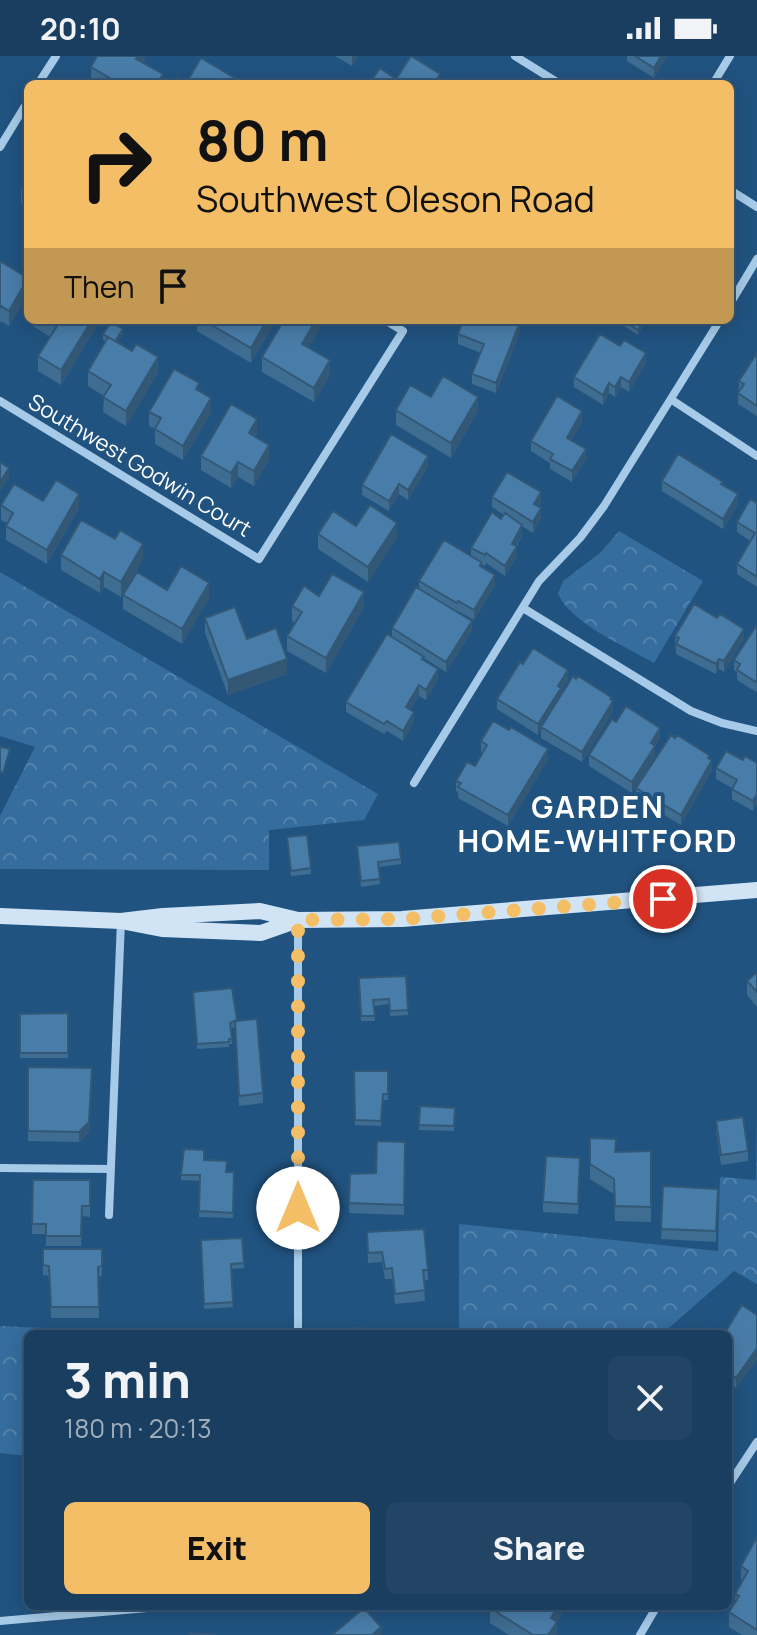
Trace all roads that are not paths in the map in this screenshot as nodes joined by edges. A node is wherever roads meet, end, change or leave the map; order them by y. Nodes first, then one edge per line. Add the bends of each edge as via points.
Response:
1 (56, 56) edge
2 (515, 56) edge
3 (730, 56) edge
4 (41, 80) edge
5 (554, 80) edge
6 (715, 80) edge
7 (24, 108) edge
8 (0, 147) edge
9 (734, 193) edge
10 (757, 207) edge
11 (757, 259) edge
12 (734, 297) edge
13 (392, 324) edge
14 (718, 324) edge
15 (672, 400) junction
16 (0, 401) edge
17 (757, 456) edge
18 (523, 608) junction
19 (757, 731) edge
20 (414, 783) dead end
21 (757, 890) edge
22 (0, 916) edge
23 (298, 920) junction
24 (121, 921) junction
25 (0, 1168) edge
26 (111, 1169) junction
27 (109, 1215) dead end
28 (298, 1330) edge
29 (757, 1442) edge
30 (732, 1480) edge
31 (125, 1610) edge
32 (655, 1610) edge
33 (0, 1621) edge
34 (640, 1635) edge

1 - 4 street
2 - 5 street
3 - 6 street
7 - 8 street
9 - 10 street
11 - 12 street
13 - 16 street, Southwest Godwin Court via 403,331 259,559
14 - 15 street
15 - 17 street
15 - 18 street via 604,506 539,581
18 - 19 street via 691,711
18 - 20 street
21 - 23 main road via 402,919
22 - 24 main road
23 - 24 main road via 261,933 162,929
23 - 28 street
24 - 26 street
25 - 26 street
26 - 27 street
29 - 30 street
31 - 33 street
32 - 34 street

